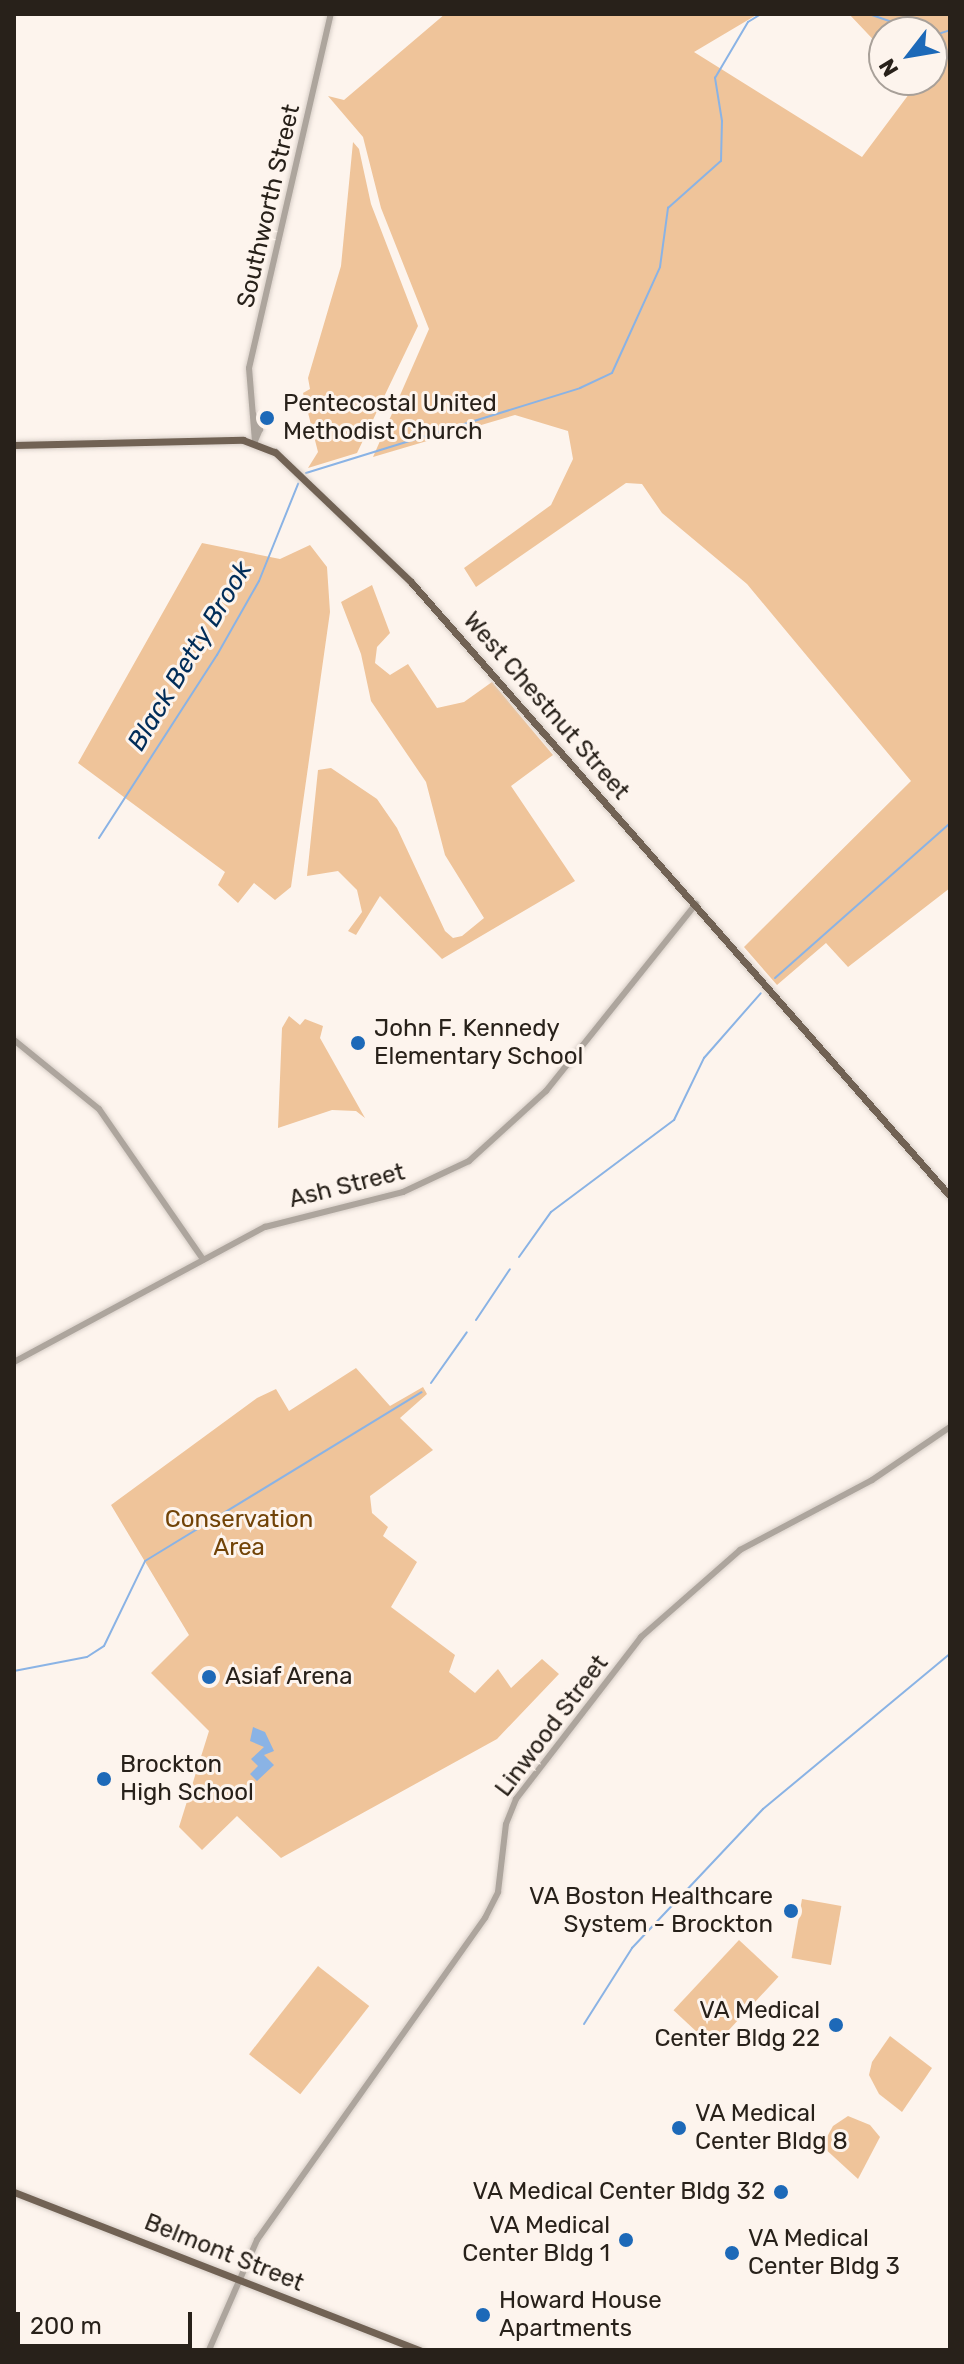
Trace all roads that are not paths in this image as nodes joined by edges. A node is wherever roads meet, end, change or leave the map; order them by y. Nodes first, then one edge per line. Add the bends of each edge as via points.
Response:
1 (331, 14) edge
2 (255, 441) junction
3 (14, 445) edge
4 (696, 904) junction
5 (14, 1040) edge
6 (950, 1196) edge
7 (203, 1259) junction
8 (14, 1362) edge
9 (950, 1427) edge
10 (14, 2192) edge
11 (239, 2282) junction
12 (209, 2350) edge
13 (420, 2350) edge

1 - 2 street, Southworth Street via 249,368
2 - 3 main road
2 - 4 main road, West Chestnut Street via 275,452 397,567
4 - 6 main road, West Chestnut Street
4 - 7 street, Ash Street via 555,1082 478,1154 424,1185 274,1223
5 - 7 street via 99,1109
7 - 8 street, Ash Street
9 - 11 street, Linwood Street via 872,1480 733,1555 641,1637 513,1803 500,1886 485,1918 257,2240
10 - 11 main road, Belmont Street
11 - 12 street, Linwood Street
11 - 13 main road, Belmont Street

